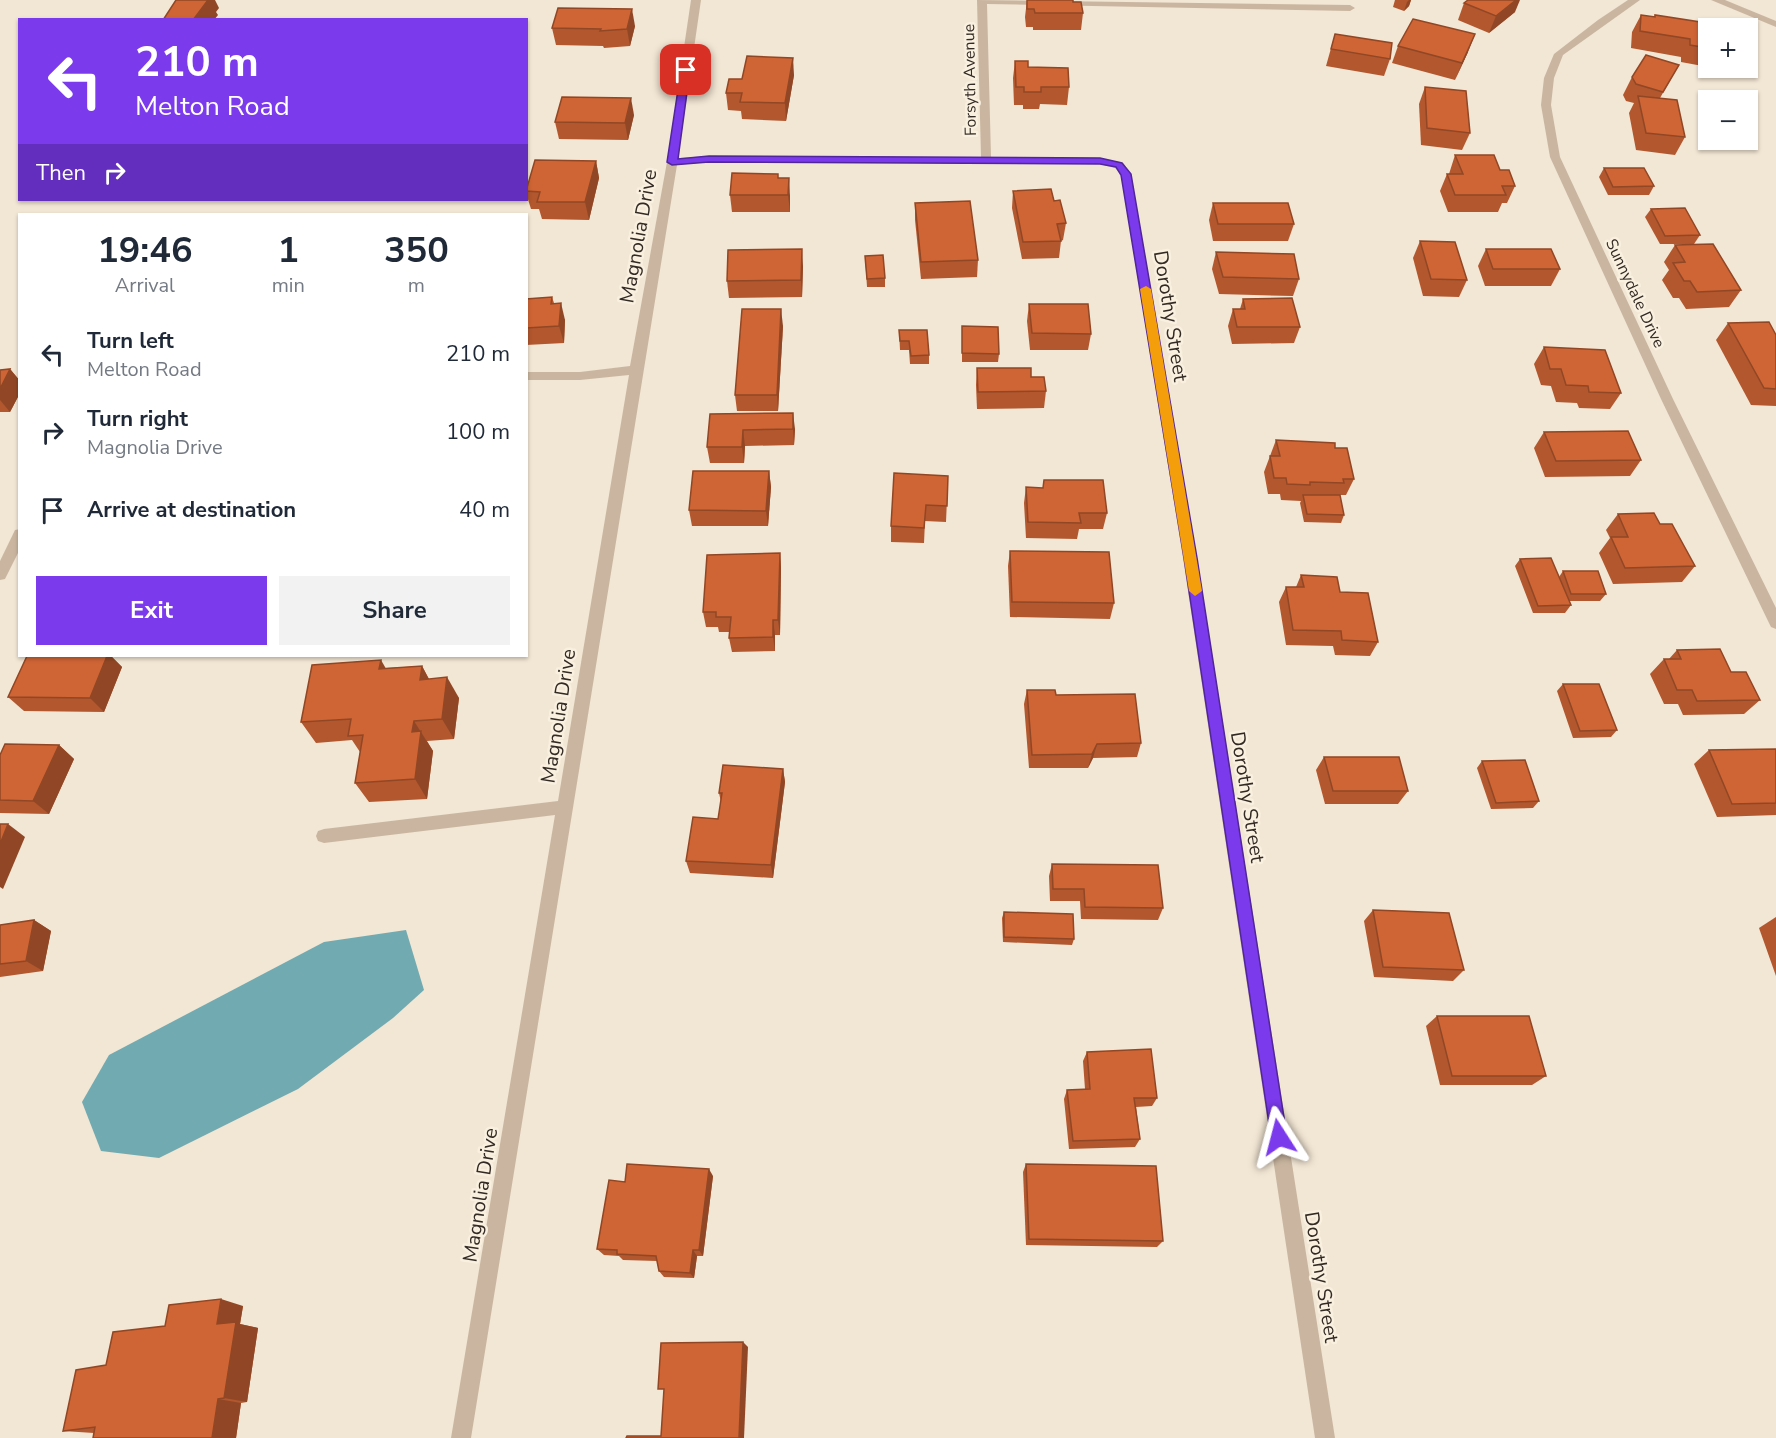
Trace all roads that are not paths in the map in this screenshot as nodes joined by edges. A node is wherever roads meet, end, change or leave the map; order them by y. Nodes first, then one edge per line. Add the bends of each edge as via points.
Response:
1 (696, 0) edge
2 (1635, 0) edge
3 (1716, 0) edge
4 (982, 1) edge
5 (1350, 8) dead end
6 (1776, 24) edge
7 (986, 159) junction
8 (672, 162) junction
9 (636, 370) junction
10 (528, 376) edge
11 (18, 538) edge
12 (0, 575) edge
13 (1776, 623) edge
14 (564, 807) junction
15 (324, 836) dead end
16 (461, 1438) edge
17 (1325, 1438) edge

1 - 8 street, Magnolia Drive
2 - 13 street, Sunnydale Drive via 1560,54 1549,78 1546,105 1552,148 1667,399
3 - 6 street
4 - 5 street
4 - 7 street, Forsyth Avenue
7 - 8 street
7 - 17 street, Dorothy Street via 1100,161 1119,165 1126,174 1190,558
8 - 9 street, Magnolia Drive
9 - 10 street
9 - 14 street, Magnolia Drive
11 - 12 street
14 - 15 street
14 - 16 street, Magnolia Drive

